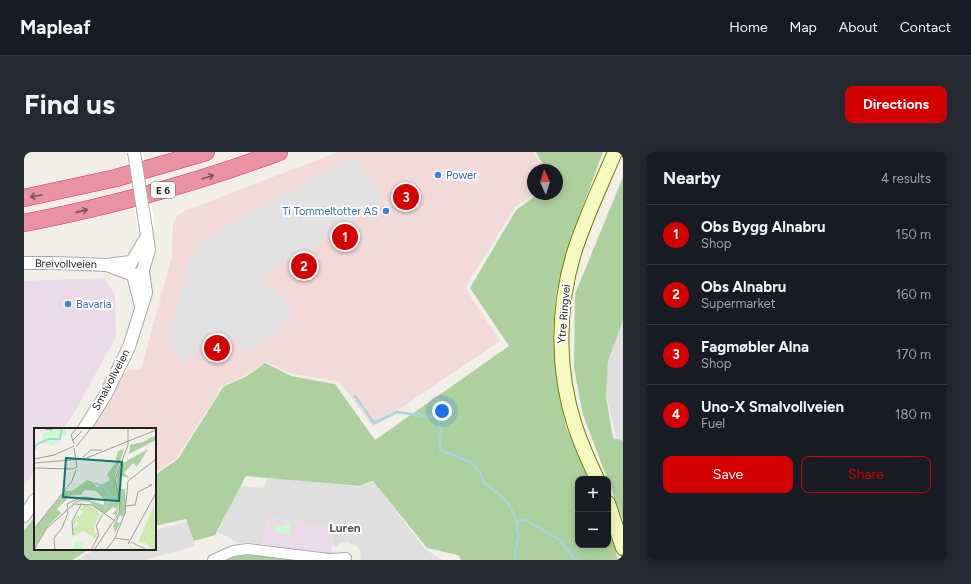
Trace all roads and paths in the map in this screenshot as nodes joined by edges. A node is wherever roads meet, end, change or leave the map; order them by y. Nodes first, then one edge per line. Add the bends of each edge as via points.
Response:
1 (134, 152) edge
2 (172, 152) edge
3 (206, 152) edge
4 (279, 152) edge
5 (615, 152) edge
6 (139, 172) junction
7 (24, 198) edge
8 (24, 223) edge
9 (24, 264) edge
10 (135, 268) junction
11 (85, 428) edge
12 (596, 476) edge
13 (34, 501) edge
14 (611, 512) edge
15 (24, 516) edge
16 (623, 548) edge
17 (346, 558) dead end
18 (213, 560) edge

1 - 10 street, Smalvollveien, bridge via 149,250
2 - 6 highway
3 - 6 highway, E 6
8 -> 4 highway, E 6 via 154,193
5 - 12 main road, Ytre Ringvei via 574,253 565,294 562,326 562,360 568,402
6 -> 7 highway, E 6
9 - 10 street, Breivollveien via 54,262
10 - 11 street, Smalvollveien via 141,306 125,357
13 - 15 street
14 - 16 main road
17 - 18 street via 329,559 248,549 228,553

